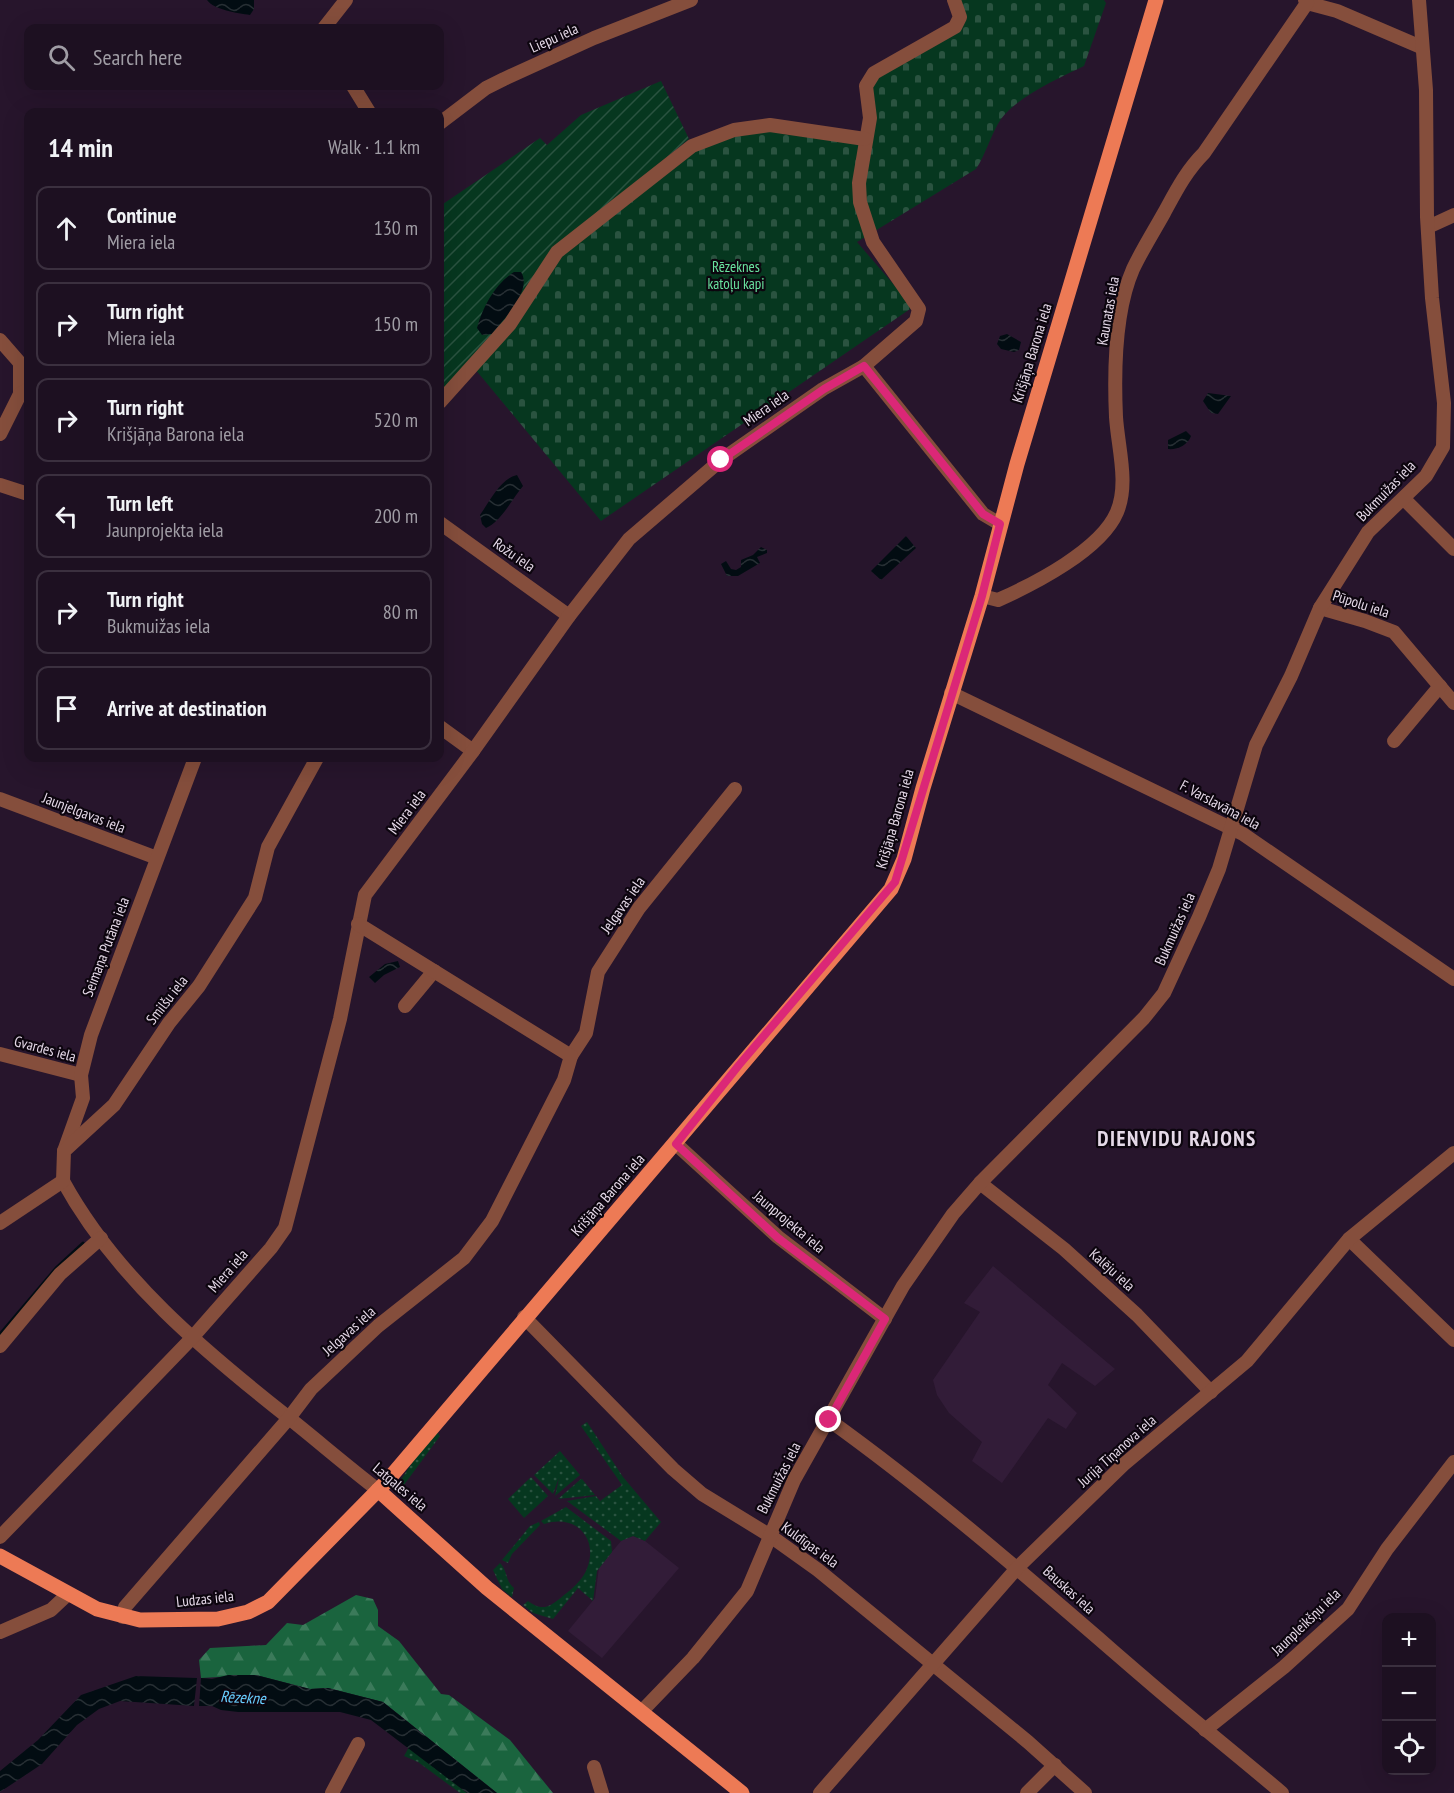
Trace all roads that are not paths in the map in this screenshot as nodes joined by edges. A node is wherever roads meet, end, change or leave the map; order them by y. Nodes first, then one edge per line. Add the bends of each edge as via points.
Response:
1 (346, 0) edge
2 (691, 0) edge
3 (954, 0) edge
4 (1156, 0) edge
5 (1419, 0) edge
6 (1306, 2) edge
7 (327, 24) edge
8 (1421, 47) junction
9 (355, 90) edge
10 (367, 108) edge
11 (444, 120) edge
12 (864, 139) junction
13 (1454, 215) edge
14 (1428, 227) junction
15 (0, 340) edge
16 (864, 366) junction
17 (24, 392) edge
18 (444, 398) edge
19 (0, 434) edge
20 (1449, 444) edge
21 (0, 485) edge
22 (24, 493) edge
23 (1404, 499) junction
24 (1000, 524) junction
25 (444, 526) edge
26 (1454, 549) edge
27 (982, 596) junction
28 (1320, 608) junction
29 (569, 616) junction
30 (1440, 686) junction
31 (951, 693) junction
32 (1454, 703) edge
33 (444, 730) edge
34 (1394, 741) dead end
35 (473, 751) junction
36 (193, 762) edge
37 (315, 762) edge
38 (735, 789) dead end
39 (0, 799) edge
40 (1231, 827) junction
41 (157, 858) junction
42 (358, 924) junction
43 (434, 971) junction
44 (1454, 979) edge
45 (405, 1006) dead end
46 (0, 1054) edge
47 (571, 1056) junction
48 (81, 1076) junction
49 (676, 1144) junction
50 (64, 1151) junction
51 (1454, 1153) edge
52 (63, 1181) junction
53 (980, 1183) junction
54 (0, 1223) edge
55 (101, 1238) junction
56 (1348, 1239) junction
57 (524, 1317) junction
58 (885, 1319) junction
59 (191, 1339) junction
60 (1454, 1340) edge
61 (0, 1346) edge
62 (1211, 1392) junction
63 (289, 1418) junction
64 (829, 1420) junction
65 (1454, 1461) edge
66 (378, 1490) junction
67 (769, 1535) junction
68 (0, 1537) edge
69 (0, 1556) edge
70 (1018, 1567) junction
71 (68, 1594) junction
72 (123, 1617) junction
73 (0, 1632) edge
74 (932, 1664) junction
75 (642, 1711) junction
76 (1205, 1730) junction
77 (358, 1744) dead end
78 (1055, 1765) junction
79 (594, 1767) dead end
80 (332, 1793) edge
81 (602, 1793) edge
82 (742, 1793) edge
83 (820, 1793) edge
84 (1027, 1793) edge
85 (1085, 1793) edge
86 (1282, 1793) edge

1 - 7 street
2 - 11 street, Liepu iela via 504,79
3 - 12 street, Miera iela via 960,17 955,27 867,80 870,118
4 - 24 main road, Krišjāņa Barona iela
5 - 8 street, Bukmuižas iela
6 - 8 street
6 - 27 street, Kaunatas iela via 1204,153 1188,169 1132,270 1117,338 1116,413 1122,480 1113,521 1096,540 1055,570 998,600
8 - 14 street, Bukmuižas iela via 1426,90
9 - 10 street
12 - 16 street, Miera iela via 859,183 865,224 919,309 916,321
12 - 18 street via 760,125 692,146 557,252 510,324
13 - 14 street
14 - 20 street, Bukmuižas iela
15 - 17 street via 20,363
16 - 24 street via 983,514
16 - 29 street, Miera iela via 712,467 629,539
17 - 19 street
20 - 23 street, Bukmuižas iela
21 - 22 street
23 - 26 street
23 - 28 street, Bukmuižas iela via 1368,532
24 - 27 main road, Krišjāņa Barona iela
25 - 29 street, Rožu iela
27 - 31 main road, Krišjāņa Barona iela
28 - 30 street, Pūpolu iela via 1394,632
28 - 40 street, Bukmuižas iela via 1256,745
29 - 35 street, Miera iela
30 - 32 street, Pūpolu iela
30 - 34 street
31 - 40 street, F. Varslavāna iela
31 - 49 main road, Krišjāņa Barona iela via 895,882
33 - 35 street
35 - 42 street, Miera iela via 365,895
36 - 41 street, Seimaņa Putāna iela
37 - 50 street, Smilšu iela via 268,847 255,898 199,986 114,1105
38 - 47 street, Jelgavas iela via 639,908 598,972 586,1033
39 - 41 street, Jaunjelgavas iela
40 - 44 street, F. Varslavāna iela
40 - 53 street, Bukmuižas iela via 1199,917 1164,993 1144,1018
41 - 48 street, Seimaņa Putāna iela via 91,1035
42 - 43 street
42 - 59 street, Miera iela via 340,1019 285,1228
43 - 45 street
43 - 47 street
46 - 48 street, Gvardes iela
47 - 63 street, Jelgavas iela via 564,1080 492,1221 464,1258 378,1326 311,1389
48 - 50 street, Seimaņa Putāna iela via 83,1098
49 - 57 main road, Krišjāņa Barona iela
49 - 58 street, Jaunprojekta iela via 778,1238
50 - 52 street
51 - 56 street, Jurija Tiņanova iela
52 - 54 street
52 - 55 street, Latgales iela via 78,1209
53 - 58 street, Bukmuižas iela via 927,1250
53 - 62 street, Kalēju iela via 1064,1249
55 - 59 street, Latgales iela
55 - 61 street via 60,1274
56 - 60 street
56 - 62 street, Jurija Tiņanova iela via 1262,1344
57 - 66 main road, Krišjāņa Barona iela
57 - 67 street, Kuldīgas iela via 702,1494
58 - 64 street, Bukmuižas iela
59 - 63 street, Latgales iela
59 - 68 street, Miera iela
62 - 70 street, Jurija Tiņanova iela via 1123,1465
63 - 66 street, Latgales iela
63 - 72 street, Jelgavas iela via 125,1607
64 - 67 street, Bukmuižas iela via 794,1480
64 - 70 street, Bauskas iela via 888,1462
65 - 76 street, Jaunpleikšņu iela via 1387,1549 1348,1609
66 - 72 main road, Ludzas iela via 332,1540 259,1607 218,1619 169,1621
66 - 75 main road, Latgales iela via 487,1588
67 - 74 street, Kuldīgas iela
67 - 75 street, Bukmuižas iela via 747,1591 693,1658
69 - 71 main road, Ludzas iela
70 - 74 street, Jurija Tiņanova iela
70 - 76 street, Bauskas iela
71 - 72 main road, Ludzas iela
71 - 73 street via 51,1610
74 - 78 street, Kuldīgas iela
74 - 83 street, Jurija Tiņanova iela
75 - 82 main road, Latgales iela
76 - 86 street, Bauskas iela
77 - 80 street
78 - 84 street
78 - 85 street, Kuldīgas iela
79 - 81 street

